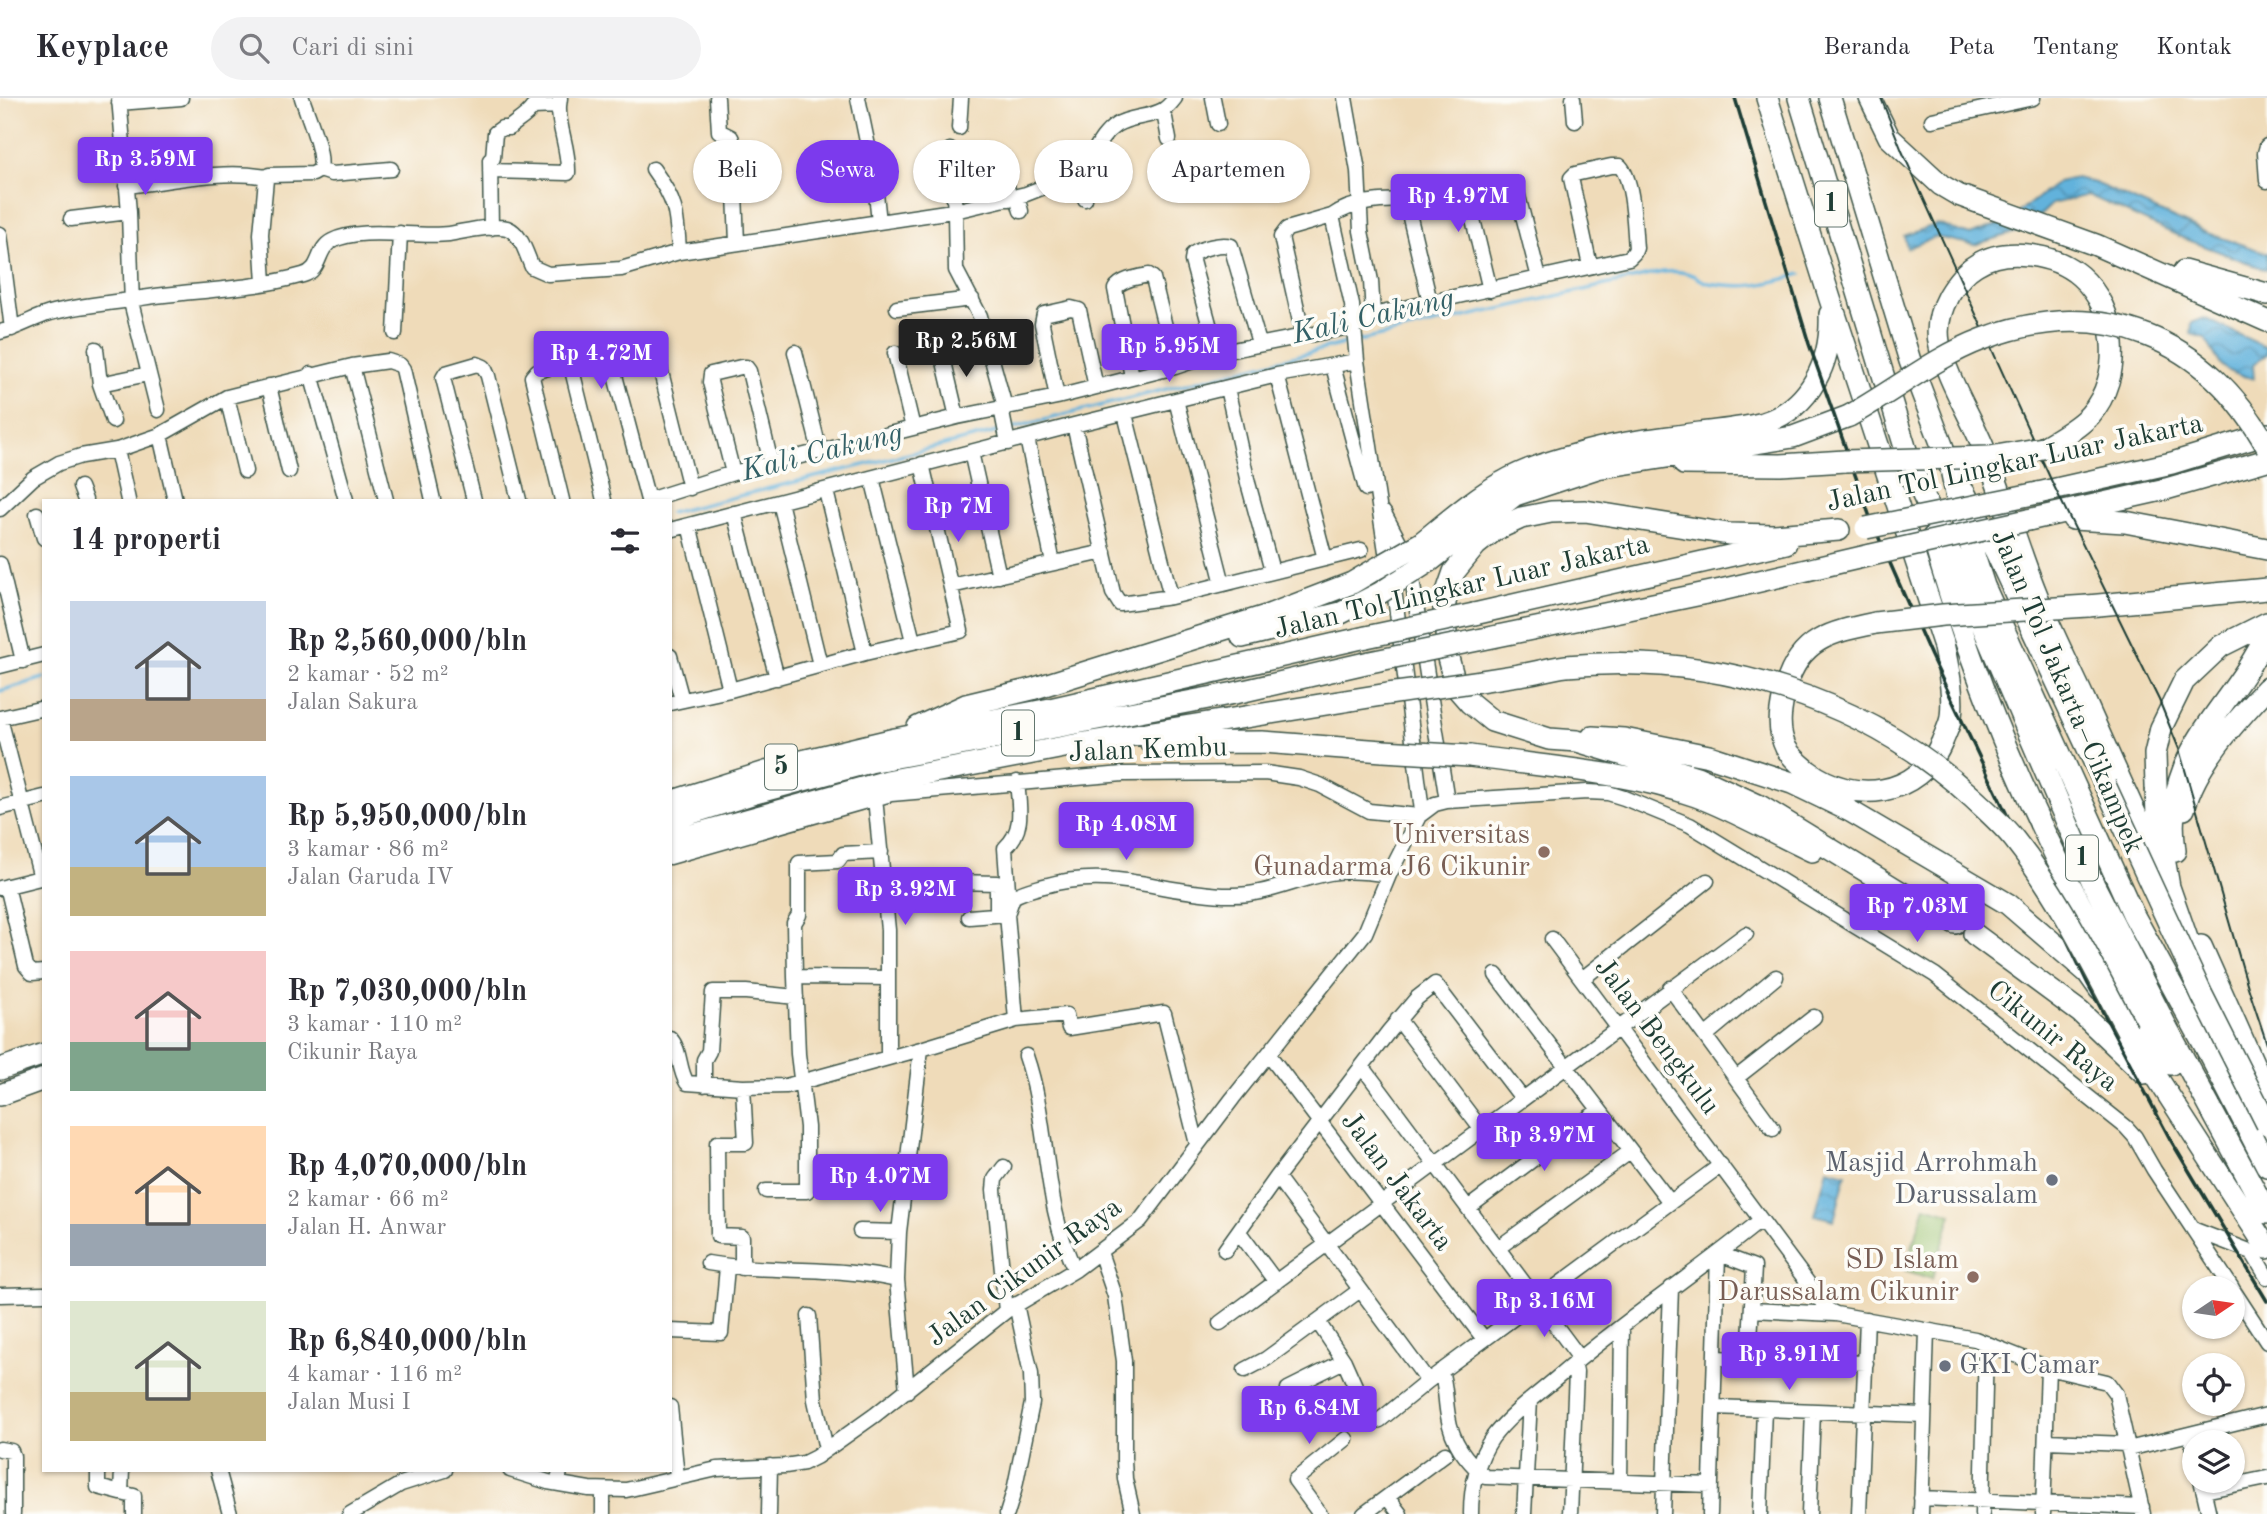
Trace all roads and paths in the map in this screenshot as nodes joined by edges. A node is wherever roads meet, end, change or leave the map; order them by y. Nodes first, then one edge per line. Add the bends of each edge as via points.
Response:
1 (181, 98) edge
2 (302, 98) edge
3 (718, 98) edge
4 (858, 98) edge
5 (961, 98) edge
6 (1175, 98) edge
7 (1213, 98) edge
8 (1345, 98) edge
9 (1573, 98) edge
10 (1767, 98) edge
11 (1799, 98) edge
12 (1830, 98) edge
13 (1870, 98) edge
14 (2032, 98) edge
15 (119, 101) edge
16 (533, 102) edge
17 (560, 102) edge
18 (1165, 118) dead end
19 (1932, 120) dead end
20 (1575, 121) dead end
21 (1218, 124) dead end
22 (959, 128) dead end
23 (1169, 139) dead end
24 (1099, 140) edge
25 (2267, 146) edge
26 (391, 169) dead end
27 (653, 169) dead end
28 (320, 170) junction
29 (490, 171) junction
30 (267, 177) junction
31 (2267, 181) edge
32 (127, 186) junction
33 (956, 203) edge
34 (1009, 203) edge
35 (1359, 205) junction
36 (957, 211) junction
37 (129, 212) junction
38 (1332, 216) junction
39 (71, 219) dead end
40 (879, 222) junction
41 (491, 228) junction
42 (400, 233) junction
43 (0, 234) edge
44 (737, 243) junction
45 (2098, 246) junction
46 (679, 252) junction
47 (1590, 266) junction
48 (1539, 278) junction
49 (264, 283) junction
50 (1490, 290) junction
51 (2267, 294) edge
52 (131, 299) junction
53 (972, 299) junction
54 (1830, 299) junction
55 (1430, 302) junction
56 (897, 309) dead end
57 (1373, 315) junction
58 (2267, 321) edge
59 (6, 331) edge
60 (395, 333) dead end
61 (1303, 335) junction
62 (1356, 342) junction
63 (1259, 343) junction
64 (96, 349) dead end
65 (941, 349) dead end
66 (795, 352) dead end
67 (895, 353) dead end
68 (1217, 353) junction
69 (352, 366) junction
70 (1333, 366) junction
71 (1175, 367) junction
72 (148, 374) junction
73 (311, 374) junction
74 (1277, 376) junction
75 (1132, 377) junction
76 (100, 384) junction
77 (269, 386) junction
78 (1096, 387) junction
79 (1227, 388) junction
80 (227, 397) junction
81 (1058, 397) junction
82 (1176, 400) junction
83 (158, 410) dead end
84 (1003, 411) junction
85 (1125, 414) junction
86 (957, 417) junction
87 (114, 421) dead end
88 (1074, 425) junction
89 (913, 428) junction
90 (160, 435) junction
91 (2267, 435) edge
92 (1027, 438) junction
93 (1007, 439) junction
94 (2267, 447) edge
95 (117, 450) junction
96 (820, 452) junction
97 (971, 452) junction
98 (2267, 460) edge
99 (771, 463) junction
100 (1622, 463) junction
101 (922, 464) junction
102 (1951, 469) junction
103 (245, 471) dead end
104 (289, 471) dead end
105 (733, 473) junction
106 (872, 478) junction
107 (690, 488) junction
108 (1366, 489) dead end
109 (826, 491) junction
110 (1921, 491) junction
111 (647, 498) edge
112 (128, 499) edge
113 (175, 499) edge
114 (346, 499) edge
115 (386, 499) edge
116 (433, 499) edge
117 (474, 499) edge
118 (519, 499) edge
119 (562, 499) edge
120 (604, 499) edge
121 (780, 502) junction
122 (1, 505) edge
123 (1380, 506) junction
124 (734, 513) junction
125 (37, 514) dead end
126 (2035, 518) junction
127 (688, 525) junction
128 (672, 529) edge
129 (1839, 530) junction
130 (42, 531) edge
131 (2267, 549) edge
132 (1361, 550) dead end
133 (1104, 552) junction
134 (1426, 552) junction
135 (1325, 559) junction
136 (1053, 563) junction
137 (0, 564) edge
138 (1272, 571) junction
139 (999, 576) junction
140 (1414, 583) junction
141 (1223, 584) junction
142 (951, 586) junction
143 (2267, 589) edge
144 (1387, 591) junction
145 (1171, 597) junction
146 (2267, 623) edge
147 (2267, 634) edge
148 (913, 641) junction
149 (865, 653) junction
150 (42, 656) edge
151 (1126, 660) junction
152 (23, 661) junction
153 (820, 665) junction
154 (0, 666) edge
155 (672, 671) edge
156 (776, 678) junction
157 (2267, 688) edge
158 (730, 690) junction
159 (676, 701) edge
160 (42, 708) edge
161 (0, 718) edge
162 (895, 739) junction
163 (1577, 741) junction
164 (0, 742) edge
165 (1085, 743) junction
166 (1017, 782) junction
167 (42, 797) edge
168 (19, 798) junction
169 (875, 798) junction
170 (672, 801) edge
171 (1447, 801) junction
172 (0, 808) edge
173 (1420, 813) junction
174 (672, 819) edge
175 (672, 840) edge
176 (881, 852) junction
177 (672, 856) edge
178 (1389, 875) junction
179 (42, 878) edge
180 (2174, 880) junction
181 (1707, 881) dead end
182 (3, 887) edge
183 (884, 891) junction
184 (1910, 898) junction
185 (1008, 909) junction
186 (969, 917) dead end
187 (1955, 923) dead end
188 (1746, 934) dead end
189 (1974, 934) dead end
190 (1552, 939) dead end
191 (42, 972) edge
192 (1496, 975) dead end
193 (795, 977) junction
194 (1776, 977) dead end
195 (888, 978) junction
196 (1581, 979) junction
197 (1670, 989) junction
198 (796, 997) junction
199 (1814, 1017) dead end
200 (1398, 1019) junction
201 (1016, 1020) junction
202 (1618, 1027) junction
203 (2127, 1030) junction
204 (1705, 1036) junction
205 (672, 1040) edge
206 (921, 1049) junction
207 (42, 1055) edge
208 (1269, 1055) junction
209 (1026, 1056) dead end
210 (888, 1058) junction
211 (1362, 1066) junction
212 (1566, 1066) junction
213 (0, 1069) edge
214 (1736, 1078) junction
215 (42, 1080) edge
216 (802, 1082) junction
217 (704, 1085) junction
218 (743, 1087) junction
219 (2267, 1094) edge
220 (0, 1095) edge
221 (1522, 1098) junction
222 (1600, 1110) junction
223 (1320, 1121) junction
224 (2267, 1124) edge
225 (1481, 1129) junction
226 (1773, 1129) dead end
227 (1197, 1144) junction
228 (1631, 1151) junction
229 (2262, 1158) edge
230 (1435, 1163) junction
231 (1721, 1165) junction
232 (1004, 1167) dead end
233 (1277, 1177) junction
234 (766, 1191) dead end
235 (1670, 1202) junction
236 (1380, 1204) junction
237 (1468, 1208) junction
238 (2267, 1215) edge
239 (1760, 1220) junction
240 (2194, 1230) junction
241 (860, 1231) dead end
242 (899, 1232) junction
243 (1239, 1232) junction
244 (1326, 1244) junction
245 (1498, 1248) junction
246 (2267, 1248) edge
247 (1225, 1250) dead end
248 (1100, 1252) junction
249 (1719, 1254) junction
250 (2267, 1262) edge
251 (708, 1264) dead end
252 (735, 1267) junction
253 (1074, 1270) junction
254 (2224, 1276) edge
255 (2267, 1277) edge
256 (897, 1280) junction
257 (1276, 1282) junction
258 (1671, 1288) junction
259 (1360, 1290) junction
260 (42, 1294) edge
261 (0, 1295) edge
262 (1537, 1300) junction
263 (1011, 1308) junction
264 (2245, 1309) edge
265 (1752, 1310) junction
266 (1836, 1314) junction
267 (809, 1316) dead end
268 (1867, 1319) junction
269 (1318, 1322) junction
270 (1220, 1323) dead end
271 (1622, 1326) junction
272 (672, 1331) edge
273 (1927, 1331) junction
274 (1484, 1339) junction
275 (2267, 1342) edge
276 (1986, 1343) junction
277 (1715, 1358) junction
278 (1749, 1359) junction
279 (1577, 1360) junction
280 (1344, 1361) junction
281 (1866, 1363) junction
282 (2048, 1368) junction
283 (1245, 1370) dead end
284 (1441, 1371) junction
285 (1428, 1381) junction
286 (1288, 1388) dead end
287 (907, 1391) junction
288 (1530, 1400) junction
289 (1714, 1407) junction
290 (1764, 1409) junction
291 (1813, 1410) junction
292 (1863, 1412) junction
293 (1924, 1415) junction
294 (2267, 1415) edge
295 (672, 1427) edge
296 (2206, 1430) edge
297 (2182, 1436) edge
298 (1346, 1439) dead end
299 (2046, 1441) junction
300 (2128, 1446) junction
301 (0, 1449) edge
302 (826, 1449) junction
303 (1445, 1454) dead end
304 (770, 1466) junction
305 (1476, 1469) junction
306 (98, 1472) edge
307 (122, 1472) edge
308 (219, 1472) edge
309 (439, 1472) edge
310 (524, 1472) edge
311 (559, 1477) edge
312 (677, 1477) junction
313 (2267, 1478) edge
314 (1526, 1479) junction
315 (1572, 1481) junction
316 (2245, 1481) edge
317 (1620, 1482) junction
318 (1664, 1483) junction
319 (1711, 1485) junction
320 (603, 1491) junction
321 (121, 1493) junction
322 (2204, 1493) edge
323 (1387, 1497) junction
324 (1921, 1498) junction
325 (1982, 1507) edge
326 (2043, 1508) edge
327 (2142, 1510) edge
328 (13, 1514) edge
329 (134, 1514) edge
330 (230, 1514) edge
331 (350, 1514) edge
332 (603, 1514) edge
333 (769, 1514) edge
334 (1007, 1514) edge
335 (1133, 1514) edge
336 (1320, 1514) edge
337 (1364, 1514) edge
338 (1400, 1514) edge
339 (1471, 1514) edge
340 (1524, 1514) edge
341 (1570, 1514) edge
342 (1663, 1514) edge
343 (1710, 1514) edge
344 (1760, 1514) edge
345 (1809, 1514) edge
346 (1859, 1514) edge
347 (1921, 1514) edge
348 (2209, 1514) edge

1 - 15 street
2 - 28 street via 320,153
3 - 44 street via 719,131 733,142
4 - 40 street
5 - 22 street
6 - 24 street via 1163,110 1124,121
7 - 21 street
8 - 35 street via 1359,171
9 - 20 street
10 - 54 highway
11 - 110 highway, Jalan Tol Jakarta–Cikampek / 1
12 - 102 highway, Jalan Tol Jakarta–Cikampek / 1 via 1910,361
13 - 45 highway via 1889,137 1941,185
14 - 19 street
15 - 32 street
16 - 17 street
16 - 29 street via 528,115 495,133
17 - 29 street via 568,173
18 - 23 street
25 - 31 street
26 - 28 street via 332,174
27 - 46 street via 673,200
28 - 30 street
29 - 41 street
30 - 32 street via 198,175
30 - 49 street via 261,234
32 - 37 street
33 - 36 street
34 - 36 street
35 - 38 street
35 - 55 street via 1407,202
35 - 57 street
36 - 40 street
36 - 53 street via 956,270
37 - 39 street
37 - 52 street
38 - 61 street via 1287,229 1280,237
38 - 62 street
40 - 44 street
41 - 42 street via 436,235
41 - 46 street via 504,227 516,234 532,267 548,274 621,269
42 - 49 street via 336,239 323,247 310,273
42 - 60 street
43 - 59 street
44 - 46 street
45 - 51 highway
45 - 58 highway
47 - 47 street via 1629,258 1636,248 1629,187 1619,166 1575,174 1570,182
47 - 48 street
48 - 50 street
48 - 50 street via 1517,192 1511,188 1479,195 1470,207
49 - 52 street
50 - 55 street
52 - 59 street via 48,314
52 - 72 street
53 - 56 street
53 - 84 street
54 - 134 highway via 1824,363 1804,398 1787,412 1741,428 1635,442 1554,461 1503,481
54 - 143 highway, bridge via 1943,643 1952,688 1951,719 1938,751 1917,777 1868,793 1831,785 1786,748 1780,726 1788,678 1805,649 1822,637 1875,623 1943,615
55 - 57 street
57 - 62 street
61 - 62 street
61 - 63 street
62 - 70 street
62 - 123 street
63 - 68 street
63 - 68 street via 1231,246 1200,250 1192,261
64 - 76 street
65 - 86 street
66 - 96 street
67 - 89 street
68 - 71 street
69 - 73 street
69 - 115 street
69 - 116 street via 388,361 403,369
70 - 74 street
70 - 108 street
71 - 75 street
71 - 75 street via 1149,275 1120,282 1115,289
72 - 76 street
72 - 83 street
73 - 77 street
73 - 114 street
74 - 79 street
74 - 135 street
75 - 78 street
76 - 87 street
77 - 80 street
77 - 104 street
78 - 81 street
78 - 81 street via 1079,310 1044,314
79 - 82 street
79 - 138 street
80 - 90 street
80 - 103 street
81 - 84 street
82 - 85 street
82 - 141 street
84 - 86 street
84 - 93 street
85 - 88 street
85 - 145 street
86 - 89 street
88 - 92 street
88 - 133 street
89 - 96 street
90 - 95 street
90 - 113 street
91 - 129 highway, Jalan Tol Lingkar Luar Jakarta / 1, bridge via 2172,463 2038,493
92 - 93 street
92 - 136 street
93 - 97 street
94 - 100 highway, bridge via 2229,391 2194,359 2141,332 2086,321 2047,323 1981,340 1849,416 1793,437
95 - 112 street
95 - 122 street via 59,463
96 - 99 street
97 - 101 street
97 - 139 street
98 - 126 highway, Jalan Tol Lingkar Luar Jakarta / 1 via 2166,489
99 - 105 street
99 - 105 street via 749,371 741,367 711,374
100 - 134 highway via 1511,497
100 - 180 highway, bridge via 1781,465 1846,461 1990,457 2043,448 2091,414 2106,391 2112,368 2110,332 2101,300 2082,277 2056,260 2023,254 1998,256 1976,265 1947,298 1938,323 1943,357 1984,449 2036,594
101 - 106 street
101 - 142 street
102 - 224 highway, bridge via 1997,552 2202,995
102 - 229 highway, Jalan Tol Jakarta–Cikampek / 1 via 1971,550 2004,631 2133,914
105 - 107 street
106 - 109 street
106 - 148 street
107 - 111 street
107 - 111 street via 658,360 647,353 617,358 613,364
109 - 121 street
109 - 149 street
110 - 238 highway, Jalan Tol Jakarta–Cikampek / 1 via 2094,885
110 - 238 highway via 1976,676 2062,872 2143,1018
117 - 118 street via 444,374 482,365
119 - 120 street via 532,377 537,371 563,364 572,370
121 - 124 street
121 - 153 street
123 - 140 street via 1409,560
123 - 144 street
124 - 127 street
124 - 156 street
125 - 130 street
126 - 131 highway via 2124,522
126 - 174 highway, Jalan Tol Lingkar Luar Jakarta / 1, bridge via 1235,693 870,762
127 - 128 street
127 - 158 street
129 - 162 highway, Jalan Tol Lingkar Luar Jakarta / 1, bridge via 1050,709
129 - 163 highway via 1728,534 1585,512 1551,512 1521,518 1476,545 1454,572 1444,609 1456,687 1492,721 1549,739
132 - 135 street
133 - 136 street
133 - 145 street via 1114,597 1120,604
134 - 144 highway, bridge
134 - 151 highway, bridge via 1379,567 1352,583 1266,616
135 - 138 street
136 - 139 street
137 - 152 street
138 - 141 street
139 - 142 street
140 - 144 street
140 - 171 street
141 - 145 street
142 - 148 street via 962,630
144 - 151 highway via 1341,614
144 - 173 street
146 - 180 highway via 2221,646 2184,681 2161,728 2155,754 2157,817
147 - 180 highway via 2180,775 2174,809
148 - 149 street
149 - 153 street
150 - 152 street
151 - 162 highway via 966,705
152 - 154 street
153 - 156 street
155 - 159 street
156 - 158 street
157 - 180 highway via 2195,779 2180,823
158 - 159 street
160 - 161 street
161 - 168 street
162 - 170 highway, Jalan Tol Lingkar Luar Jakarta / 5 via 798,762
163 - 184 highway via 1696,777 1760,806
163 - 203 highway, bridge via 1575,736 1624,739 1709,756 1792,783 1850,811 2008,904 2088,973
164 - 168 street
165 - 175 highway via 887,781
165 - 184 highway, bridge via 1262,742 1469,756 1627,779 1698,797
165 - 203 highway, bridge via 1565,666 1657,665 1749,679 1853,715 1894,737 1956,782 2013,837 2051,891
166 - 169 street, Jalan Kembu
166 - 173 street, Jalan Kembu via 1123,774 1265,773 1310,782 1369,811
166 - 185 street via 1020,826 1005,848
167 - 168 street
168 - 172 street
168 - 179 street
169 - 176 street
169 - 177 street, Jalan Kembu
171 - 173 street
171 - 240 street, Cikunir Raya via 1554,792 1608,793 1667,814 1700,832 1935,975 2126,1127
173 - 178 street, Jalan Cikunir Raya
176 - 183 street
176 - 193 street via 799,863
178 - 185 street via 1332,873 1232,895 1138,881 1078,878 1013,897
178 - 208 street, Jalan Cikunir Raya via 1365,933
179 - 182 street
180 - 219 highway
180 - 229 highway
181 - 196 street
182 - 191 street via 26,966 32,973
183 - 185 street via 954,891 955,881 997,883 997,908
183 - 195 street
184 - 187 highway
185 - 186 street
185 - 201 street
188 - 197 street
189 - 250 highway via 2080,1012 2141,1069 2175,1112
190 - 196 street, Jalan Bengkulu
192 - 212 street
193 - 195 street
193 - 198 street
194 - 204 street
195 - 210 street
196 - 202 street, Jalan Bengkulu
197 - 202 street
197 - 204 street
198 - 216 street
198 - 217 street via 713,992
199 - 214 street
200 - 211 street
200 - 221 street via 1435,984
200 - 225 street
201 - 206 street
201 - 227 street via 1066,1015 1069,1028 1164,1013
202 - 212 street
202 - 231 street, Jalan Bengkulu
203 - 246 highway
204 - 214 street
205 - 217 street via 683,1077 688,1083
206 - 210 street
206 - 242 street
207 - 213 highway
208 - 223 street, Jalan Jakarta
208 - 227 street, Jalan Cikunir Raya
209 - 253 street via 1036,1084 1055,1206
210 - 216 street
211 - 223 street
211 - 230 street
212 - 221 street
212 - 222 street
214 - 226 street
215 - 220 highway
216 - 218 street
216 - 234 street via 807,1191
217 - 218 street
218 - 252 street via 746,1143 717,1143 718,1236 742,1237
221 - 225 street
222 - 228 street
222 - 237 street
223 - 233 street
223 - 236 street, Jalan Jakarta
225 - 230 street
227 - 248 street, Jalan Cikunir Raya via 1140,1221
228 - 235 street
228 - 245 street
230 - 236 street
230 - 237 street
231 - 235 street
231 - 239 street, Jalan Bengkulu
232 - 263 street via 994,1190
233 - 243 street
233 - 244 street
235 - 262 street
236 - 244 street
236 - 274 street, Jalan Jakarta
237 - 245 street
239 - 249 street
239 - 266 street, Jalan Bengkulu via 1828,1310
240 - 254 street, Cikunir Raya
240 - 255 street via 2252,1252
241 - 242 street
242 - 256 street
243 - 247 street
243 - 257 street
244 - 257 street
244 - 259 street
245 - 262 street
248 - 253 street, Jalan Cikunir Raya
248 - 335 street via 1115,1296 1124,1360 1125,1479
249 - 258 street
249 - 265 street via 1754,1267
249 - 277 street
251 - 252 street
252 - 256 street via 847,1271
252 - 272 street via 721,1333
253 - 263 street, Jalan Cikunir Raya
256 - 287 street
257 - 270 street
258 - 271 street
258 - 318 street
259 - 269 street
259 - 285 street
260 - 261 street
262 - 274 street
262 - 279 street
263 - 287 street, Jalan Cikunir Raya
263 - 334 street via 1031,1374 1032,1404
264 - 275 street, Cikunir Raya
265 - 266 street
265 - 278 street
266 - 268 street
267 - 302 street via 815,1400
268 - 273 street
268 - 281 street
269 - 280 street
269 - 283 street
271 - 279 street
271 - 317 street
273 - 276 street
273 - 293 street
274 - 284 street
276 - 282 street
276 - 325 street
277 - 278 street
277 - 289 street
278 - 281 street
279 - 288 street
279 - 315 street
280 - 285 street via 1374,1422
280 - 286 street
281 - 292 street
282 - 299 street
282 - 300 street via 2107,1382 2116,1394
284 - 285 street
284 - 305 street via 1456,1446
287 - 302 street, Jalan Cikunir Raya
288 - 305 street via 1491,1440
288 - 314 street
289 - 290 street
289 - 319 street
290 - 291 street
290 - 344 street
291 - 292 street
291 - 345 street
292 - 293 street
292 - 346 street
293 - 324 street
294 - 296 street
295 - 312 street
297 - 300 street
298 - 336 street via 1295,1480
299 - 300 street
299 - 326 street
300 - 327 street
301 - 328 street via 13,1456
302 - 304 street, Jalan Cikunir Raya via 804,1463
303 - 323 street
304 - 312 street, Jalan Cikunir Raya
304 - 333 street
305 - 314 street via 1485,1477
305 - 339 street
306 - 321 street via 98,1487
307 - 321 street
308 - 330 street
309 - 331 street via 401,1484
310 - 311 street, Jalan Cikunir Raya
311 - 320 street, Jalan Cikunir Raya
312 - 320 street, Jalan Cikunir Raya
313 - 316 street
314 - 315 street
314 - 340 street
315 - 317 street
315 - 341 street
317 - 318 street
318 - 319 street
318 - 342 street
319 - 343 street
320 - 332 street
321 - 329 street via 134,1496
322 - 348 street
323 - 337 street
323 - 338 street
324 - 325 street
324 - 347 street
325 - 326 street
326 - 327 street

